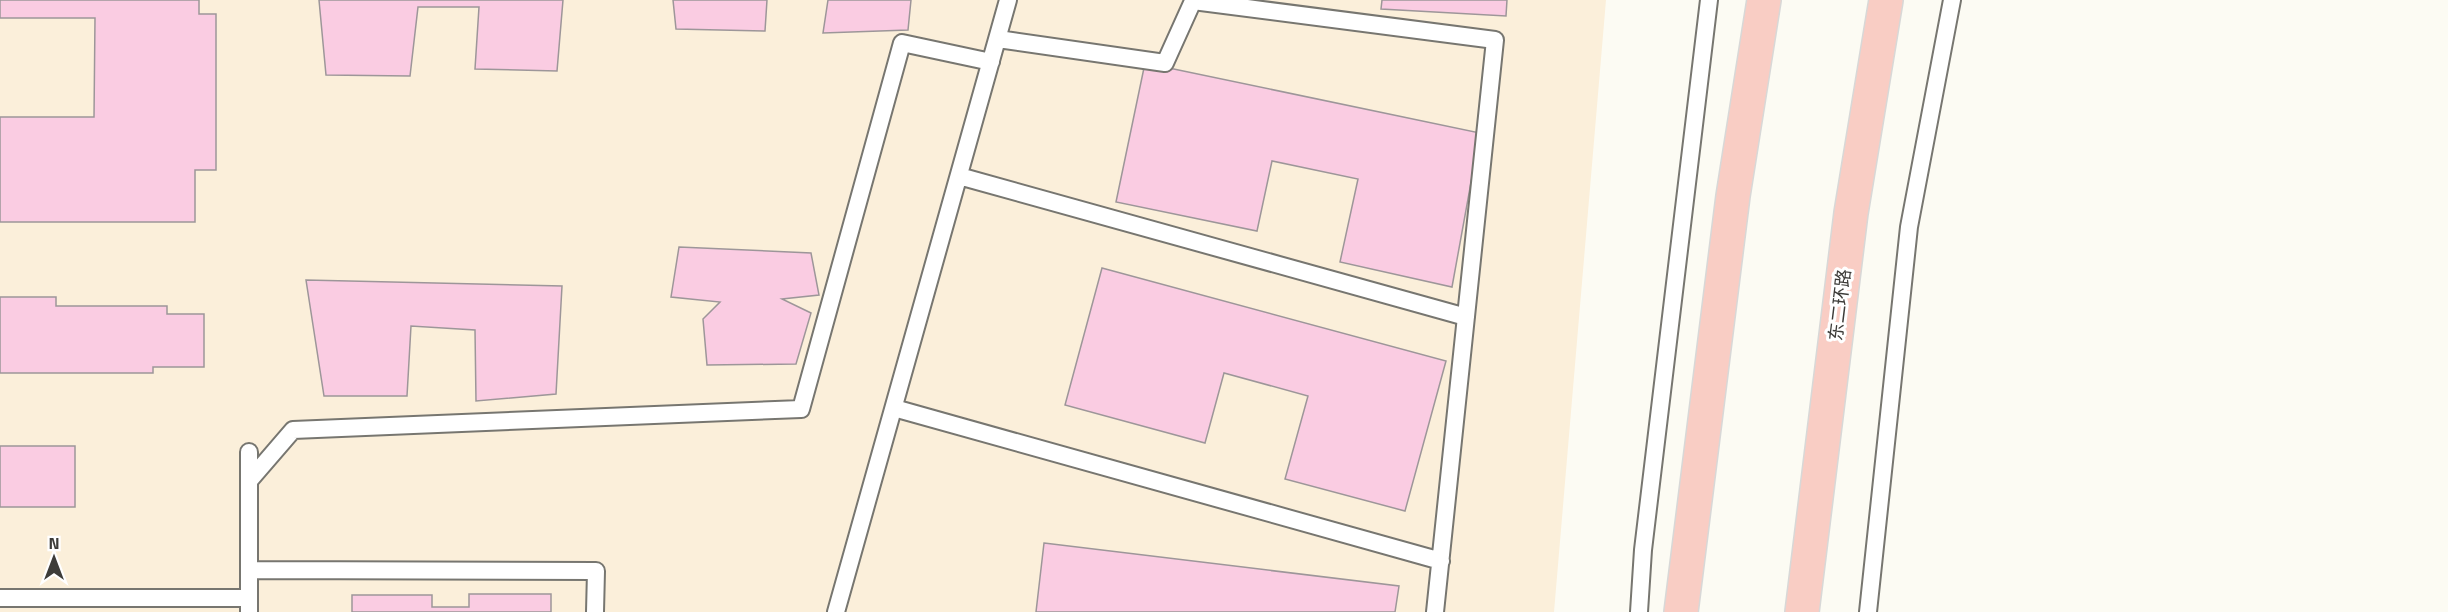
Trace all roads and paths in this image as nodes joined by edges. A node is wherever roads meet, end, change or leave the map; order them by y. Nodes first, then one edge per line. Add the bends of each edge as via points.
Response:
1 (1008, 0) edge
2 (1709, 0) edge
3 (1764, 0) edge
4 (1886, 0) edge
5 (1952, 0) edge
6 (998, 39) junction
7 (991, 62) junction
8 (959, 176) junction
9 (1466, 317) junction
10 (894, 408) junction
11 (249, 452) dead end
12 (249, 482) junction
13 (1441, 561) junction
14 (249, 570) junction
15 (0, 598) edge
16 (249, 605) edge
17 (595, 612) edge
18 (836, 612) edge
19 (1435, 612) edge
20 (1639, 612) edge
21 (1681, 612) edge
22 (1802, 612) edge
23 (1868, 612) edge

1 - 6 lane
2 - 20 lane via 1643,550
3 - 21 main road via 1733,196
4 - 22 main road, 东二环路 via 1851,213
5 - 23 lane via 1910,227
6 - 7 lane
6 - 9 lane via 1165,63 1193,1 1495,40
7 - 8 lane
7 - 12 lane via 902,43 801,409 293,430
8 - 9 lane
8 - 10 lane
9 - 13 lane
10 - 13 lane
10 - 18 lane
11 - 12 lane
12 - 14 lane
13 - 19 lane
14 - 16 lane
14 - 17 lane via 596,571
15 - 16 lane

